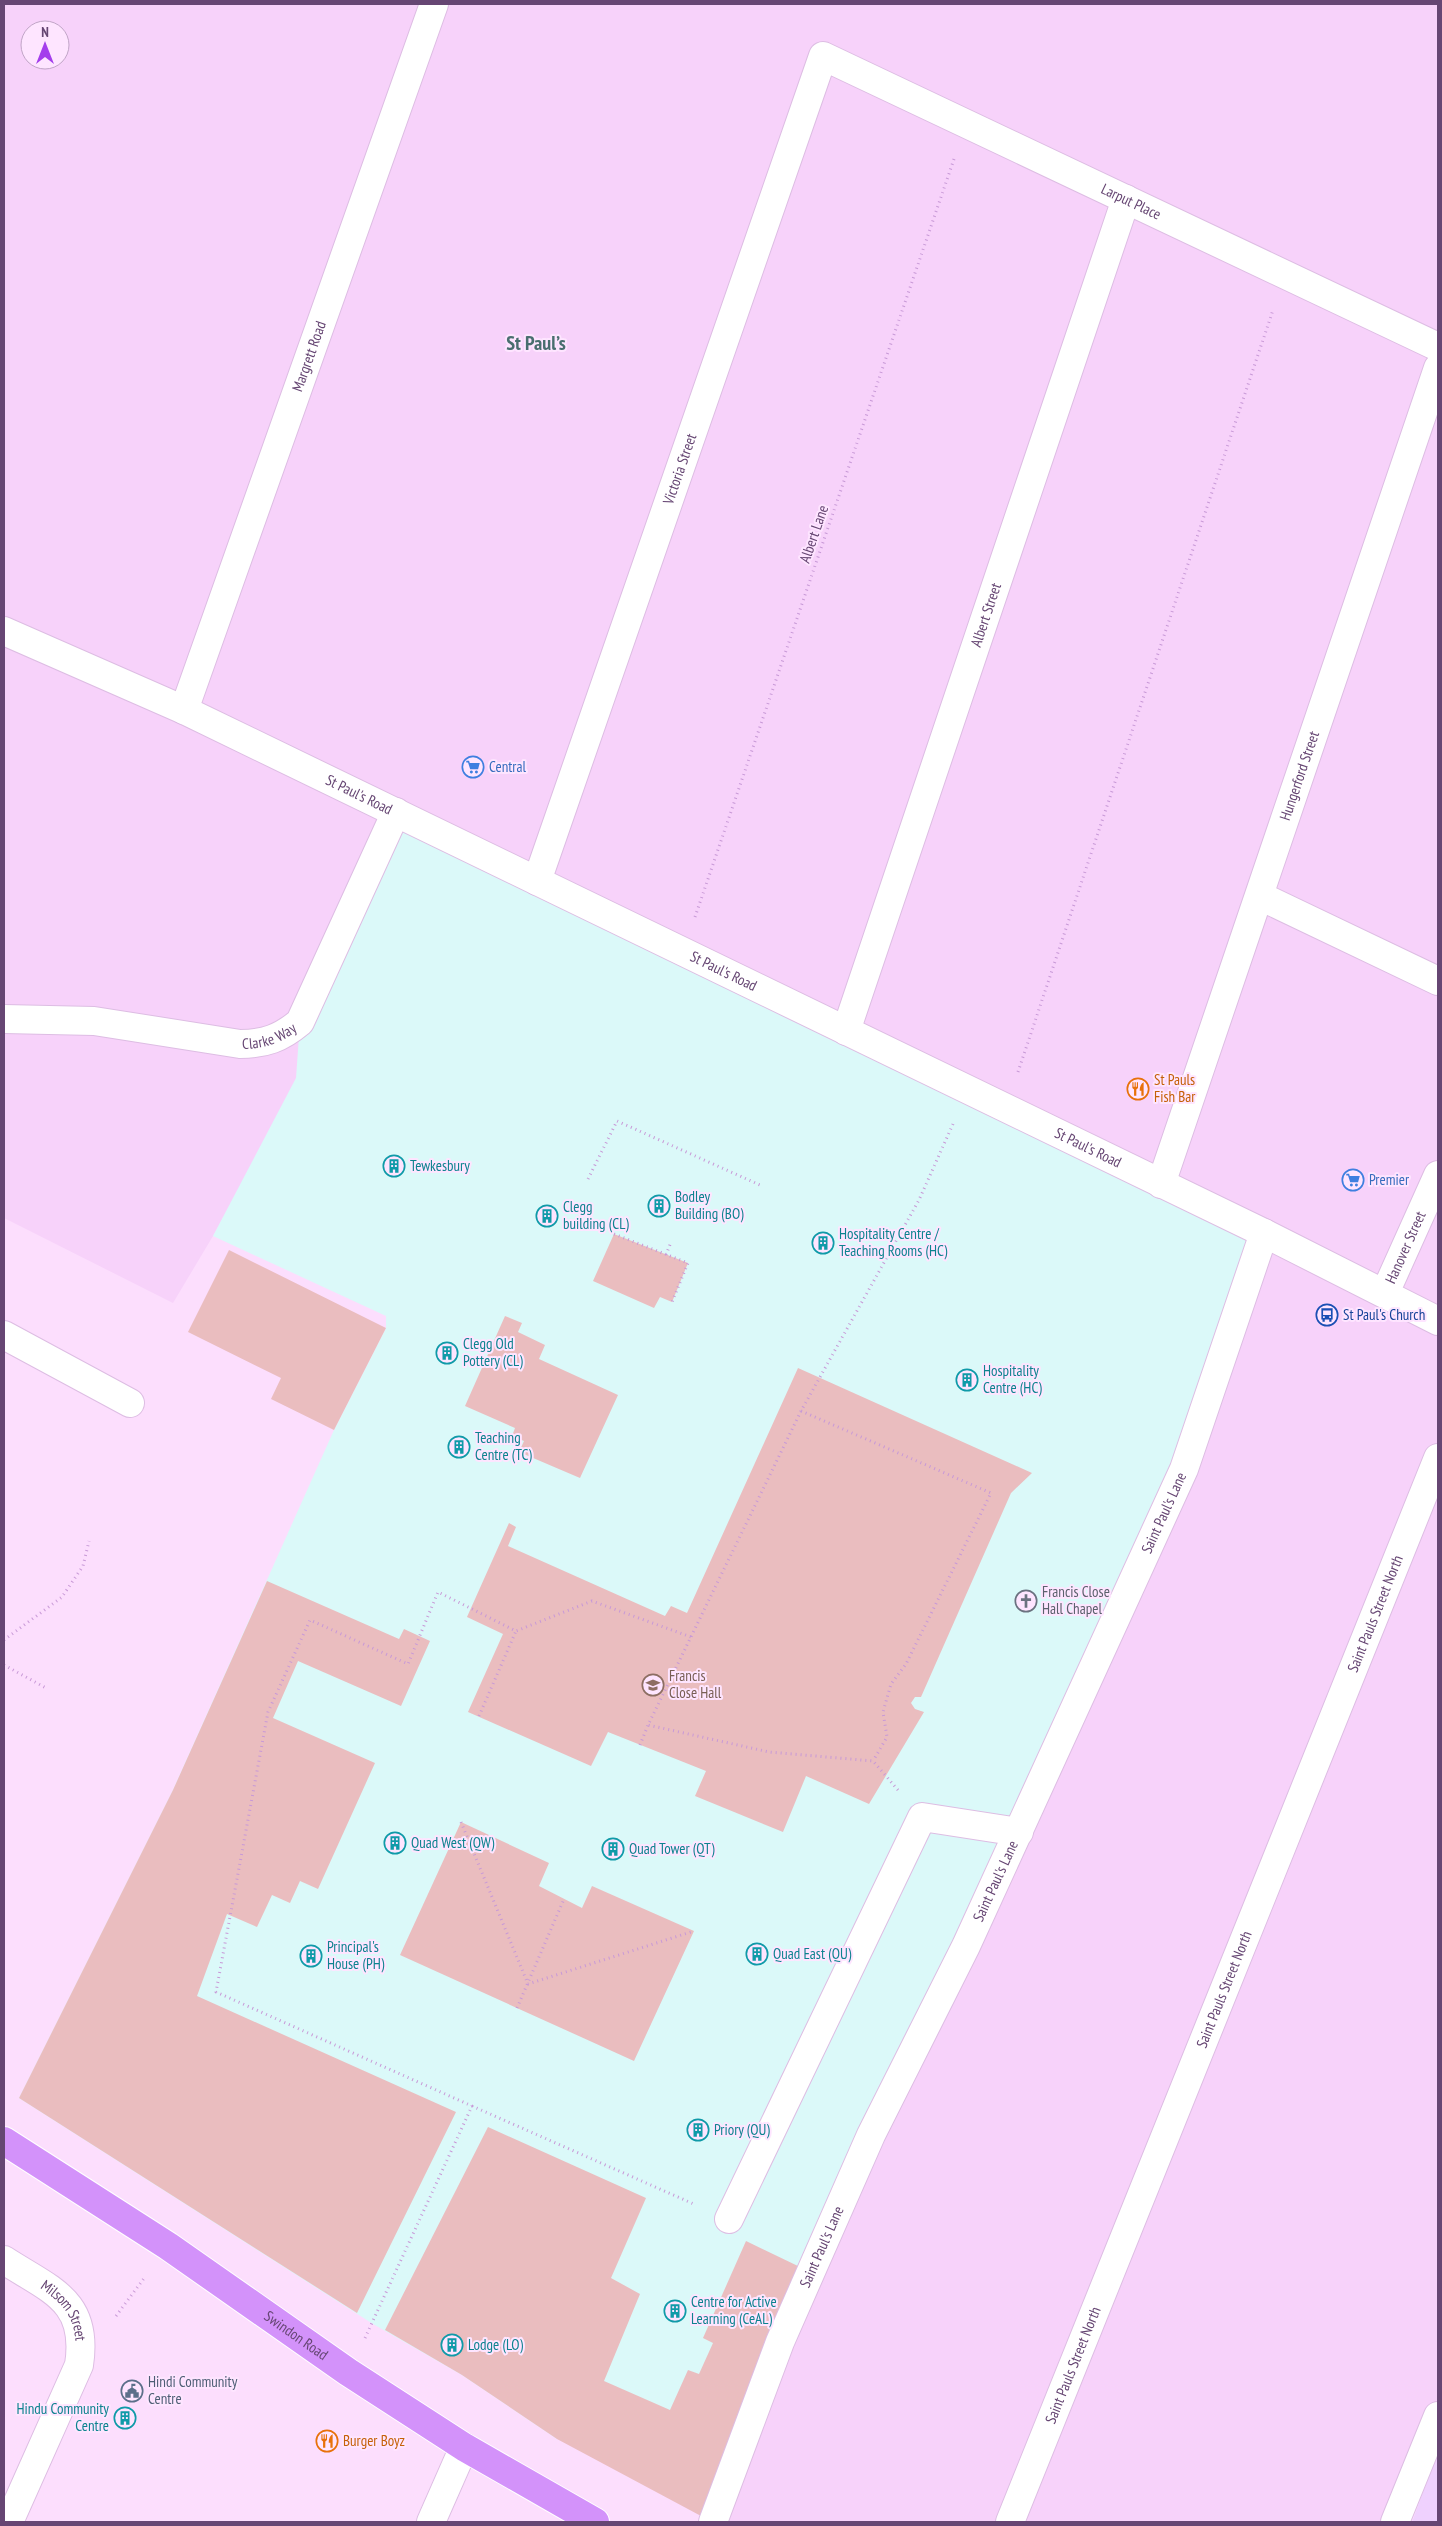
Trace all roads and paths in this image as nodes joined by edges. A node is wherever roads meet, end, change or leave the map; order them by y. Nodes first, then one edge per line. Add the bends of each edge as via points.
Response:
1 (434, 4) edge
2 (823, 56) joint
3 (966, 122) junction
4 (1126, 199) junction
5 (1285, 274) junction
6 (1438, 347) edge
7 (1438, 368) edge
8 (4, 631) edge
9 (184, 710) junction
10 (396, 812) junction
11 (538, 881) junction
12 (1260, 896) junction
13 (684, 952) junction
14 (1438, 981) edge
15 (4, 1019) edge
16 (846, 1031) junction
17 (968, 1090) junction
18 (1006, 1108) junction
19 (1438, 1175) edge
20 (588, 1179) dead end
21 (1161, 1184) junction
22 (760, 1185) dead end
23 (1264, 1233) junction
24 (614, 1234) dead end
25 (671, 1242) dead end
26 (666, 1255) junction
27 (1386, 1293) junction
28 (672, 1302) dead end
29 (1438, 1321) edge
30 (4, 1335) edge
31 (130, 1403) dead end
32 (801, 1411) junction
33 (1438, 1458) edge
34 (89, 1541) dead end
35 (516, 1631) junction
36 (691, 1637) junction
37 (4, 1640) edge
38 (4, 1665) edge
39 (46, 1688) dead end
40 (480, 1716) dead end
41 (648, 1725) junction
42 (640, 1745) dead end
43 (873, 1761) junction
44 (922, 1817) junction
45 (461, 1822) dead end
46 (1018, 1832) junction
47 (564, 1899) dead end
48 (694, 1931) dead end
49 (528, 1984) junction
50 (517, 2008) dead end
51 (472, 2106) junction
52 (4, 2141) edge
53 (729, 2219) joint
54 (168, 2246) junction
55 (4, 2260) edge
56 (115, 2318) dead end
57 (348, 2372) junction
58 (1438, 2416) edge
59 (464, 2447) junction
60 (9, 2522) edge
61 (431, 2522) edge
62 (595, 2522) edge
63 (713, 2522) edge
64 (1010, 2522) edge
65 (1395, 2522) edge

1 - 9 street, Margrett Road
2 - 3 street, Larput Place
2 - 11 street, Victoria Street
3 - 4 street, Larput Place
3 - 13 path, Albert Lane
4 - 5 street, Larput Place
4 - 16 street, Albert Street
5 - 6 street, Larput Place
5 - 18 path
7 - 12 street, Hungerford Street
8 - 9 street, St Paul's Road
9 - 10 street, St Paul's Road
10 - 11 street, St Paul's Road
10 - 15 street, Clarke Way via 300,1022 288,1033 257,1044 240,1044 94,1021
11 - 13 street, St Paul's Road
12 - 14 street
12 - 21 street, Hungerford Street
13 - 16 street, St Paul's Road
16 - 17 street, St Paul's Road
17 - 18 street, St Paul's Road
17 - 32 path via 919,1200
18 - 21 street, St Paul's Road
19 - 27 street, Hanover Street
20 - 22 path via 617,1121
21 - 23 street, St Paul's Road
23 - 27 street, St Paul's Road
23 - 46 street, Saint Paul's Lane via 1184,1469
24 - 26 path
25 - 26 path
26 - 28 path via 688,1263
27 - 29 street, St Paul's Road
30 - 31 street
32 - 36 path
32 - 43 path via 991,1493 906,1664 891,1684 883,1712 887,1737
33 - 64 street, Saint Pauls Street North
34 - 37 path via 83,1566 62,1597
35 - 36 path via 592,1601
35 - 40 path
35 - 51 path via 438,1592 408,1664 310,1620 268,1712 216,1992
36 - 41 path
38 - 39 path
41 - 42 path
41 - 43 path via 769,1752
43 - 44 path
44 - 46 street
44 - 53 street
45 - 49 path
46 - 63 street, Saint Paul's Lane via 966,1946 871,2135 780,2342
47 - 49 path
48 - 49 path
49 - 50 path
51 - 53 path
51 - 57 path
52 - 54 highway, Swindon Road
54 - 56 path
54 - 57 highway, Swindon Road
55 - 60 street, Milsom Street via 66,2301 76,2317 82,2350 79,2365
57 - 59 highway, Swindon Road
58 - 65 street
59 - 61 street
59 - 62 highway, Swindon Road

